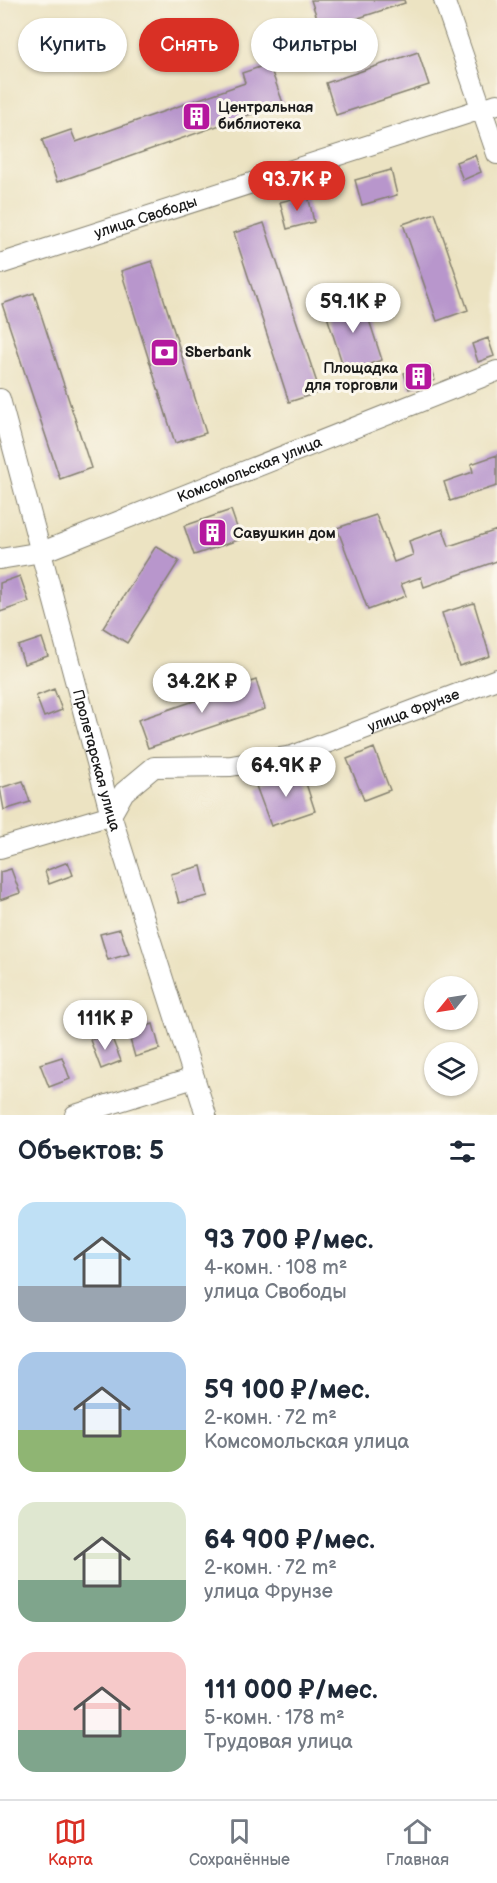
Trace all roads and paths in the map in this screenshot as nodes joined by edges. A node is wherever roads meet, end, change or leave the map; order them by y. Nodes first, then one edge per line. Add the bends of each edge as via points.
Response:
1 (444, 0) edge
2 (489, 106) edge
3 (497, 154) edge
4 (0, 264) edge
5 (497, 371) edge
6 (0, 399) edge
7 (42, 552) junction
8 (0, 559) edge
9 (497, 679) edge
10 (111, 815) junction
11 (0, 848) edge
12 (194, 1078) junction
13 (75, 1115) edge
14 (206, 1115) edge

1 - 2 street
2 - 3 street
2 - 4 street, улица Свободы
5 - 7 street, Комсомольская улица
6 - 7 street, Пролетарская улица
7 - 8 street, Комсомольская улица
7 - 10 street, Пролетарская улица
9 - 10 street, улица Фрунзе via 292,756 231,766 154,766 124,792
10 - 11 street
10 - 12 street, Пролетарская улица
12 - 13 street
12 - 14 street, Пролетарская улица

